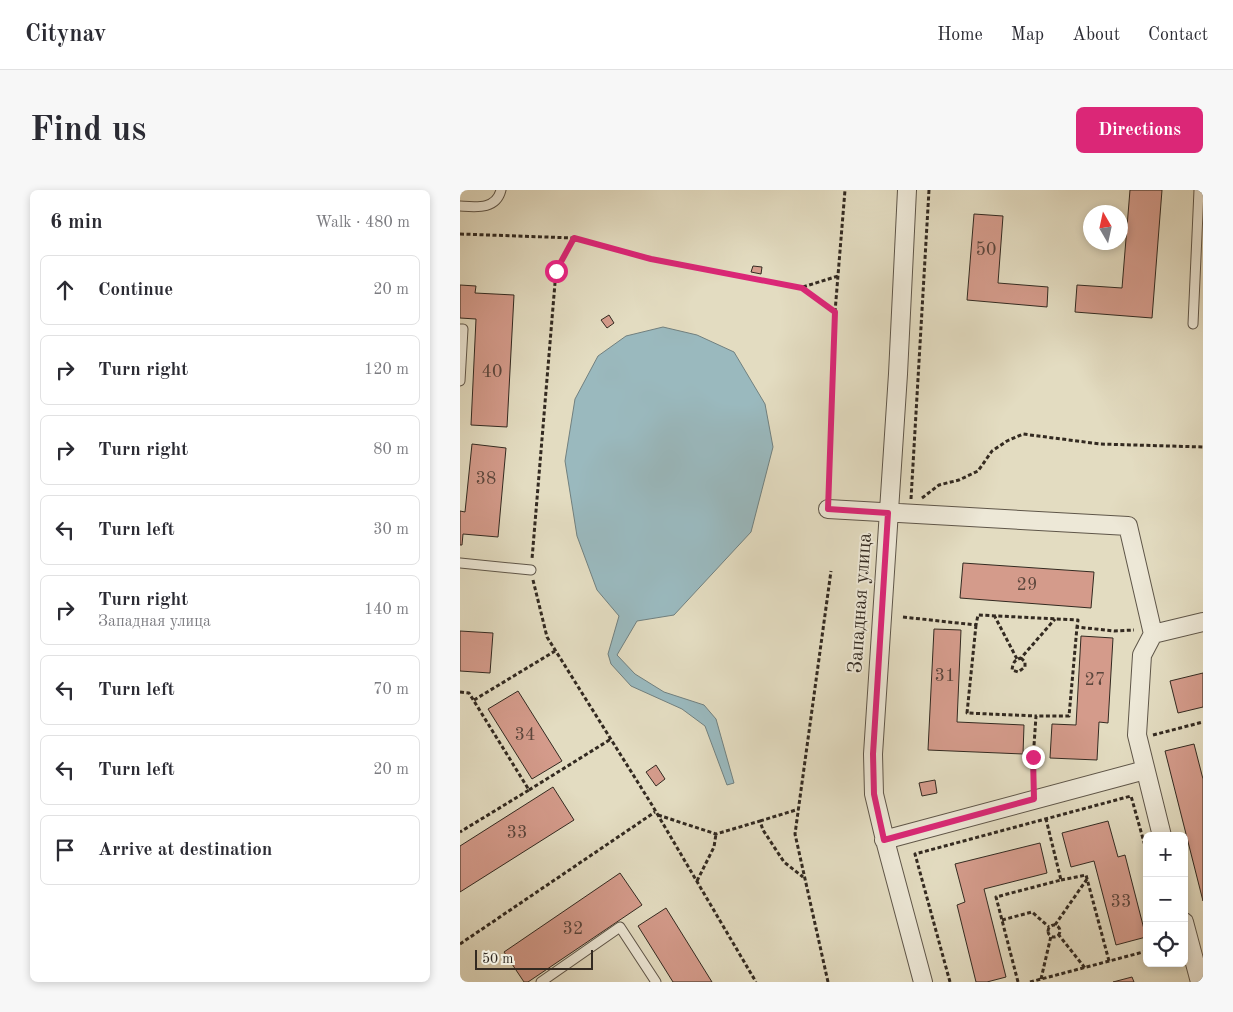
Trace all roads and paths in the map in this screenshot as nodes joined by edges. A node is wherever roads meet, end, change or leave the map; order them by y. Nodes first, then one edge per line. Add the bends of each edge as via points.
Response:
1 (500, 190) edge
2 (845, 190) edge
3 (907, 190) edge
4 (929, 190) edge
5 (1199, 190) edge
6 (460, 206) edge
7 (460, 234) edge
8 (574, 238) junction
9 (838, 276) junction
10 (802, 288) junction
11 (835, 312) junction
12 (1193, 324) dead end
13 (460, 329) edge
14 (460, 381) edge
15 (1203, 447) edge
16 (828, 509) joint
17 (888, 513) junction
18 (914, 514) junction
19 (460, 563) edge
20 (531, 570) junction
21 (831, 571) dead end
22 (994, 615) junction
23 (903, 618) dead end
24 (1055, 619) junction
25 (1203, 622) edge
26 (976, 625) junction
27 (1077, 627) junction
28 (1134, 630) dead end
29 (1153, 634) junction
30 (555, 651) junction
31 (460, 692) edge
32 (474, 700) junction
33 (1036, 716) junction
34 (1203, 722) edge
35 (610, 739) junction
36 (1138, 740) junction
37 (1145, 770) junction
38 (529, 790) junction
39 (1034, 799) junction
40 (799, 809) junction
41 (656, 813) junction
42 (1046, 818) junction
43 (760, 822) junction
44 (460, 832) edge
45 (1161, 832) edge
46 (716, 834) junction
47 (1143, 838) edge
48 (884, 840) junction
49 (804, 877) junction
50 (1087, 879) junction
51 (1061, 880) junction
52 (697, 882) junction
53 (1002, 920) junction
54 (1055, 926) junction
55 (1049, 927) junction
56 (1058, 934) junction
57 (1051, 936) junction
58 (1188, 937) edge
59 (460, 944) edge
60 (1143, 952) edge
61 (1109, 961) junction
62 (1085, 968) junction
63 (1041, 979) junction
64 (545, 981) edge
65 (656, 982) edge
66 (756, 982) edge
67 (828, 982) edge
68 (923, 982) edge
69 (950, 982) edge
70 (1018, 982) edge
71 (1030, 982) edge
72 (1200, 982) edge

1 - 6 lane via 493,204
2 - 9 path
3 - 17 street, Западная улица
4 - 18 path
5 - 12 lane
7 - 8 path
8 - 10 path via 651,259
8 - 20 path via 556,271
9 - 10 path
9 - 11 path
10 - 11 path
11 - 16 path
13 - 14 lane via 463,329
15 - 18 path via 1100,444 1023,434 992,451 978,471 922,496
16 - 17 street
17 - 18 street
17 - 48 street, Западная улица via 873,754 874,794
18 - 29 street via 1128,526
19 - 20 lane
20 - 30 path via 547,637
21 - 40 path
22 - 24 path
22 - 24 path via 1019,658
22 - 26 path via 978,615
23 - 26 path
24 - 27 path via 1078,620
25 - 29 street
26 - 33 path via 967,713
27 - 28 path
27 - 33 path via 1069,716
29 - 36 street via 1142,655
30 - 32 path
30 - 35 path
31 - 32 path via 470,693
32 - 38 path
33 - 39 path
34 - 36 path
35 - 38 path
35 - 41 path
36 - 37 street
37 - 39 street
37 - 45 street
38 - 44 path
39 - 48 street
40 - 43 path
40 - 49 path via 796,834
41 - 46 path
41 - 52 path
41 - 59 path
42 - 47 path via 1131,796
42 - 51 path
42 - 69 path via 914,854
43 - 46 path
43 - 49 path via 784,862
46 - 52 path via 714,846
48 - 68 street, Западная улица
49 - 67 path
50 - 51 path via 1086,874
50 - 54 path
50 - 61 path
51 - 53 path via 996,897
52 - 66 path
53 - 55 path via 1032,912
53 - 70 path
54 - 55 path
54 - 56 path via 1059,928
55 - 57 path
56 - 57 path
56 - 62 path
57 - 63 path
58 - 72 street
60 - 61 path
61 - 62 path
62 - 63 path
63 - 71 path
64 - 65 lane via 620,928

